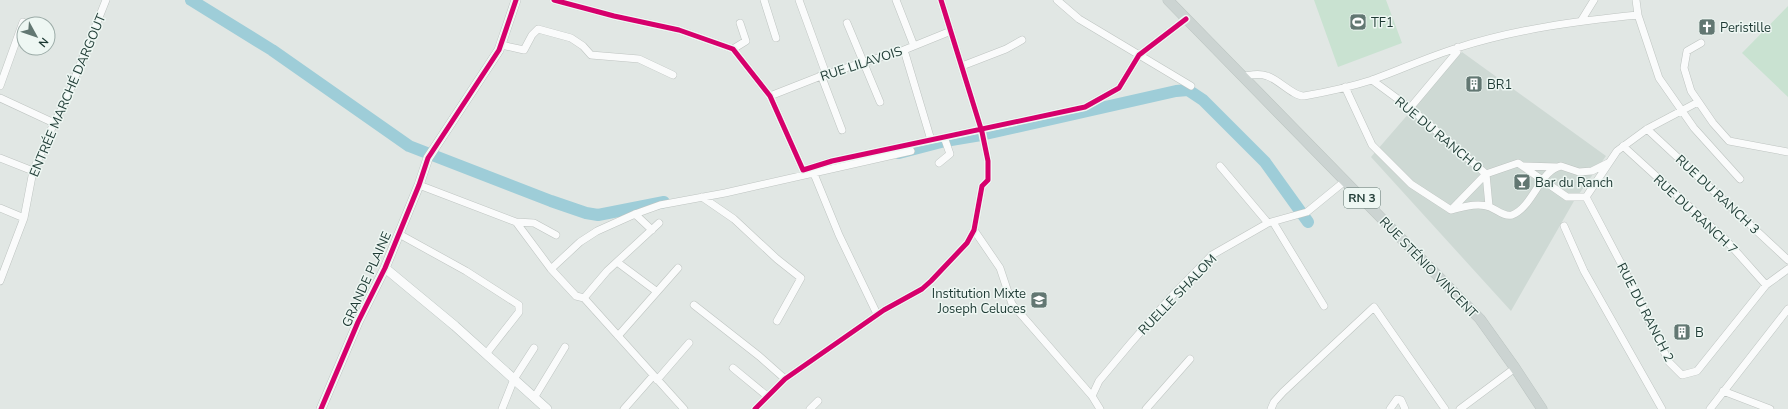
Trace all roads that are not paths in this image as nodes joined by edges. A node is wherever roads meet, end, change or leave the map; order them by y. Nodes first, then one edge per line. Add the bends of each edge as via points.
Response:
1 (106, 0) edge
2 (516, 0) edge
3 (554, 0) edge
4 (764, 0) edge
5 (798, 0) edge
6 (896, 0) edge
7 (941, 0) edge
8 (1057, 0) edge
9 (1168, 0) edge
10 (1594, 0) edge
11 (1636, 0) edge
12 (1638, 15) junction
13 (1186, 19) junction
14 (1581, 21) junction
15 (740, 23) dead end
16 (847, 23) dead end
17 (951, 31) junction
18 (776, 38) dead end
19 (1022, 40) dead end
20 (16, 41) edge
21 (1702, 43) dead end
22 (501, 45) junction
23 (914, 46) junction
24 (1458, 47) junction
25 (733, 49) junction
26 (904, 50) junction
27 (1139, 55) junction
28 (863, 63) junction
29 (962, 66) junction
30 (673, 74) dead end
31 (824, 75) junction
32 (1244, 76) junction
33 (1372, 80) junction
34 (0, 86) edge
35 (1190, 86) dead end
36 (1345, 87) junction
37 (770, 96) junction
38 (0, 98) edge
39 (880, 102) dead end
40 (1698, 102) junction
41 (1410, 108) junction
42 (1682, 111) junction
43 (54, 123) junction
44 (1647, 128) junction
45 (842, 130) dead end
46 (982, 132) junction
47 (945, 139) junction
48 (931, 140) junction
49 (1623, 146) junction
50 (911, 151) dead end
51 (1788, 152) edge
52 (0, 158) edge
53 (1609, 162) junction
54 (938, 163) dead end
55 (832, 164) junction
56 (1220, 166) dead end
57 (1523, 166) junction
58 (1557, 167) junction
59 (812, 169) junction
60 (33, 171) junction
61 (1486, 174) junction
62 (1740, 179) dead end
63 (1346, 181) junction
64 (1543, 181) junction
65 (419, 185) junction
66 (702, 197) junction
67 (1586, 197) junction
68 (1488, 206) junction
69 (0, 208) edge
70 (1450, 210) junction
71 (635, 214) junction
72 (24, 218) junction
73 (516, 222) junction
74 (1270, 222) junction
75 (660, 223) dead end
76 (1564, 226) dead end
77 (652, 230) junction
78 (974, 230) junction
79 (399, 234) junction
80 (556, 234) dead end
81 (1788, 260) edge
82 (617, 262) junction
83 (3, 265) edge
84 (385, 268) junction
85 (551, 268) junction
86 (678, 268) dead end
87 (1788, 269) edge
88 (0, 281) edge
89 (1766, 285) junction
90 (656, 291) junction
91 (584, 298) junction
92 (694, 305) dead end
93 (1324, 306) dead end
94 (1787, 313) edge
95 (877, 314) junction
96 (777, 321) dead end
97 (618, 336) junction
98 (690, 343) dead end
99 (565, 347) dead end
100 (534, 348) dead end
101 (486, 354) junction
102 (1190, 359) dead end
103 (733, 368) dead end
104 (1515, 368) junction
105 (655, 378) junction
106 (514, 379) junction
107 (785, 379) junction
108 (1723, 391) junction
109 (767, 396) junction
110 (1092, 396) junction
111 (534, 398) junction
112 (818, 401) dead end
113 (321, 409) edge
114 (502, 409) edge
115 (547, 409) edge
116 (624, 409) edge
117 (684, 409) edge
118 (755, 409) edge
119 (810, 409) edge
120 (1100, 409) edge
121 (1146, 409) edge
122 (1271, 409) edge
123 (1390, 409) edge
124 (1405, 409) edge
125 (1445, 409) edge
126 (1460, 409) edge
127 (1542, 409) edge
128 (1662, 409) edge
129 (1710, 409) edge
130 (1770, 409) edge

1 - 43 street, ENTRÉE MARCHÉ DARGOUT via 64,106
2 - 22 street, GRANDE PLAINE
3 - 25 street via 679,30
4 - 18 street
5 - 31 street
6 - 23 street
7 - 17 street
8 - 27 street via 1079,19
9 - 13 main road, RUE STÉNIO VINCENT / RN 3
10 - 14 street
11 - 12 street
12 - 14 street
12 - 42 street via 1659,78
13 - 27 street
13 - 32 main road, RUE STÉNIO VINCENT / RN 3
14 - 24 street via 1529,29
15 - 25 street via 746,41
16 - 28 street
17 - 23 street, RUE LILAVOIS
17 - 29 street
19 - 29 street
20 - 34 street
21 - 40 street via 1687,51 1684,68 1691,91
22 - 30 street via 524,50 538,29 571,38 583,46 590,55 639,59
22 - 65 street, GRANDE PLAINE via 430,154
23 - 26 street, RUE LILAVOIS
24 - 33 street
24 - 41 street via 1457,52
25 - 37 street
26 - 28 street, RUE LILAVOIS
26 - 48 street
27 - 35 street
27 - 46 street via 1119,88 1085,106
28 - 31 street, RUE LILAVOIS
28 - 39 street
29 - 46 street
31 - 37 street, RUE LILAVOIS
31 - 45 street
32 - 36 street via 1267,76 1300,96
32 - 63 main road, RUE STÉNIO VINCENT / RN 3
33 - 36 street
33 - 41 street, RUE DU RANCH 0
36 - 70 street via 1372,145 1411,184
37 - 59 street via 803,170
38 - 43 street
40 - 42 street
40 - 51 street via 1729,141
41 - 61 street, RUE DU RANCH 0
42 - 44 street
42 - 62 street
43 - 60 street, ENTRÉE MARCHÉ DARGOUT
44 - 49 street
44 - 81 street, RUE DU RANCH 3
46 - 47 street
46 - 78 street via 988,161 988,180 982,186
47 - 48 street
47 - 54 street via 950,154
48 - 55 street
49 - 53 street
49 - 89 street, RUE DU RANCH 7 via 1725,239
50 - 55 street
52 - 60 street
53 - 58 street via 1592,171 1579,172 1567,167
53 - 67 street
55 - 59 street
56 - 74 street
57 - 58 street
57 - 61 street via 1518,163
57 - 64 street
58 - 64 street
59 - 66 street
59 - 95 street via 839,235
60 - 72 street, ENTRÉE MARCHÉ DARGOUT
61 - 68 street
61 - 70 street, RUE DU RANCH 0
63 - 74 street, RUELLE SHALOM via 1308,212
63 - 104 main road, RUE STÉNIO VINCENT / RN 3 via 1480,319
64 - 67 street via 1567,197
64 - 68 street via 1525,206 1511,215
65 - 73 street
65 - 79 street, GRANDE PLAINE
66 - 71 street via 660,205
66 - 96 street via 734,219 801,278
67 - 89 street, RUE DU RANCH 2 via 1669,362 1682,375 1697,372
68 - 70 street via 1472,205
69 - 72 street
71 - 77 street
71 - 85 street via 597,231 580,242
72 - 83 street, ENTRÉE MARCHÉ DARGOUT
73 - 80 street via 534,223
73 - 85 street
74 - 93 street
74 - 110 street, RUELLE SHALOM via 1212,255 1171,297 1099,381
75 - 77 street
76 - 128 street via 1584,271
77 - 82 street
78 - 95 street via 967,243 922,289
78 - 110 street via 1000,268 1012,304
79 - 84 street, GRANDE PLAINE
79 - 101 street via 466,271 518,305 519,312
82 - 90 street
82 - 91 street
83 - 88 street, ENTRÉE MARCHÉ DARGOUT
84 - 101 street
84 - 113 street, GRANDE PLAINE via 358,322
85 - 91 street via 576,296
86 - 90 street
87 - 89 street, RUE DU RANCH 2
90 - 97 street
91 - 97 street
92 - 107 street
94 - 108 street
95 - 107 street
97 - 105 street
98 - 105 street
99 - 111 street
100 - 106 street
101 - 106 street
102 - 121 street
103 - 109 street
104 - 126 street
104 - 127 main road, RUE STÉNIO VINCENT / RN 3
105 - 116 street
105 - 117 street
106 - 111 street
106 - 114 street
107 - 109 street
108 - 129 street
108 - 130 street
109 - 118 street
110 - 120 street
111 - 115 street
112 - 119 street
122 - 125 street via 1283,392 1374,307
123 - 124 street via 1398,399

